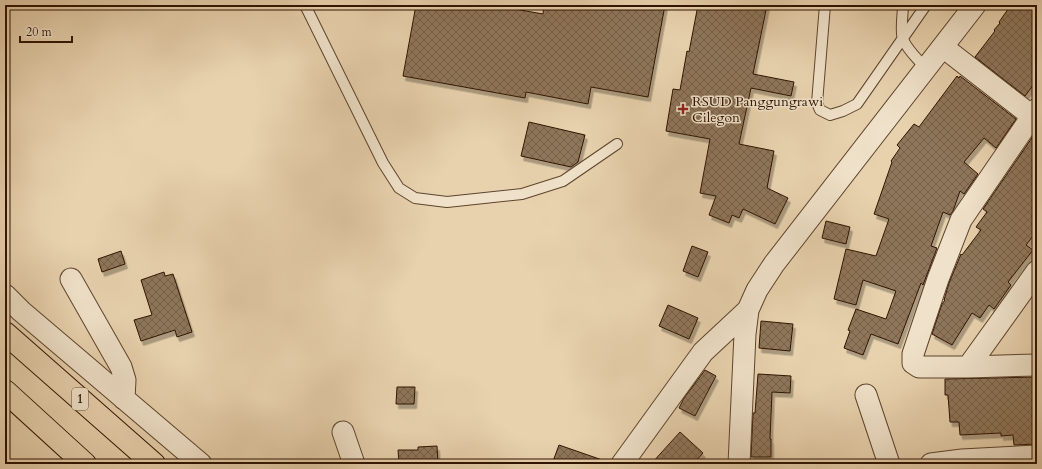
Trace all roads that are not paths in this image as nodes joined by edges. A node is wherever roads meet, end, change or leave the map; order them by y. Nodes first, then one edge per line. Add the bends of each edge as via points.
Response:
1 (305, 5) edge
2 (825, 5) edge
3 (903, 5) edge
4 (926, 5) edge
5 (975, 5) edge
6 (903, 39) junction
7 (944, 47) junction
8 (926, 69) junction
9 (1035, 115) edge
10 (617, 144) dead end
11 (1037, 271) edge
12 (71, 279) dead end
13 (5, 295) edge
14 (748, 310) junction
15 (5, 333) edge
16 (114, 357) junction
17 (1037, 365) edge
18 (968, 367) junction
19 (100, 378) junction
20 (5, 391) edge
21 (866, 395) dead end
22 (124, 399) junction
23 (343, 432) dead end
24 (1037, 456) edge
25 (86, 464) edge
26 (154, 464) edge
27 (201, 464) edge
28 (354, 464) edge
29 (622, 464) edge
30 (739, 464) edge
31 (889, 464) edge
32 (931, 464) edge

1 - 10 lane via 383,163 399,188 415,198 447,202 522,194 563,181
2 - 6 lane via 817,103 820,110 830,115 857,104
3 - 6 lane
4 - 6 lane
5 - 7 street
6 - 8 lane
7 - 8 street
7 - 9 street
8 - 14 street via 774,264 757,290
9 - 18 street via 961,220 913,354 913,363 919,367
11 - 18 street
12 - 16 street
13 - 19 street
14 - 29 street via 703,352
14 - 30 street
15 - 26 highway, 1
16 - 19 street via 111,366
16 - 22 street via 125,380
17 - 18 street
19 - 22 street
20 - 25 highway
21 - 31 street
22 - 27 street
23 - 28 street
24 - 32 street

